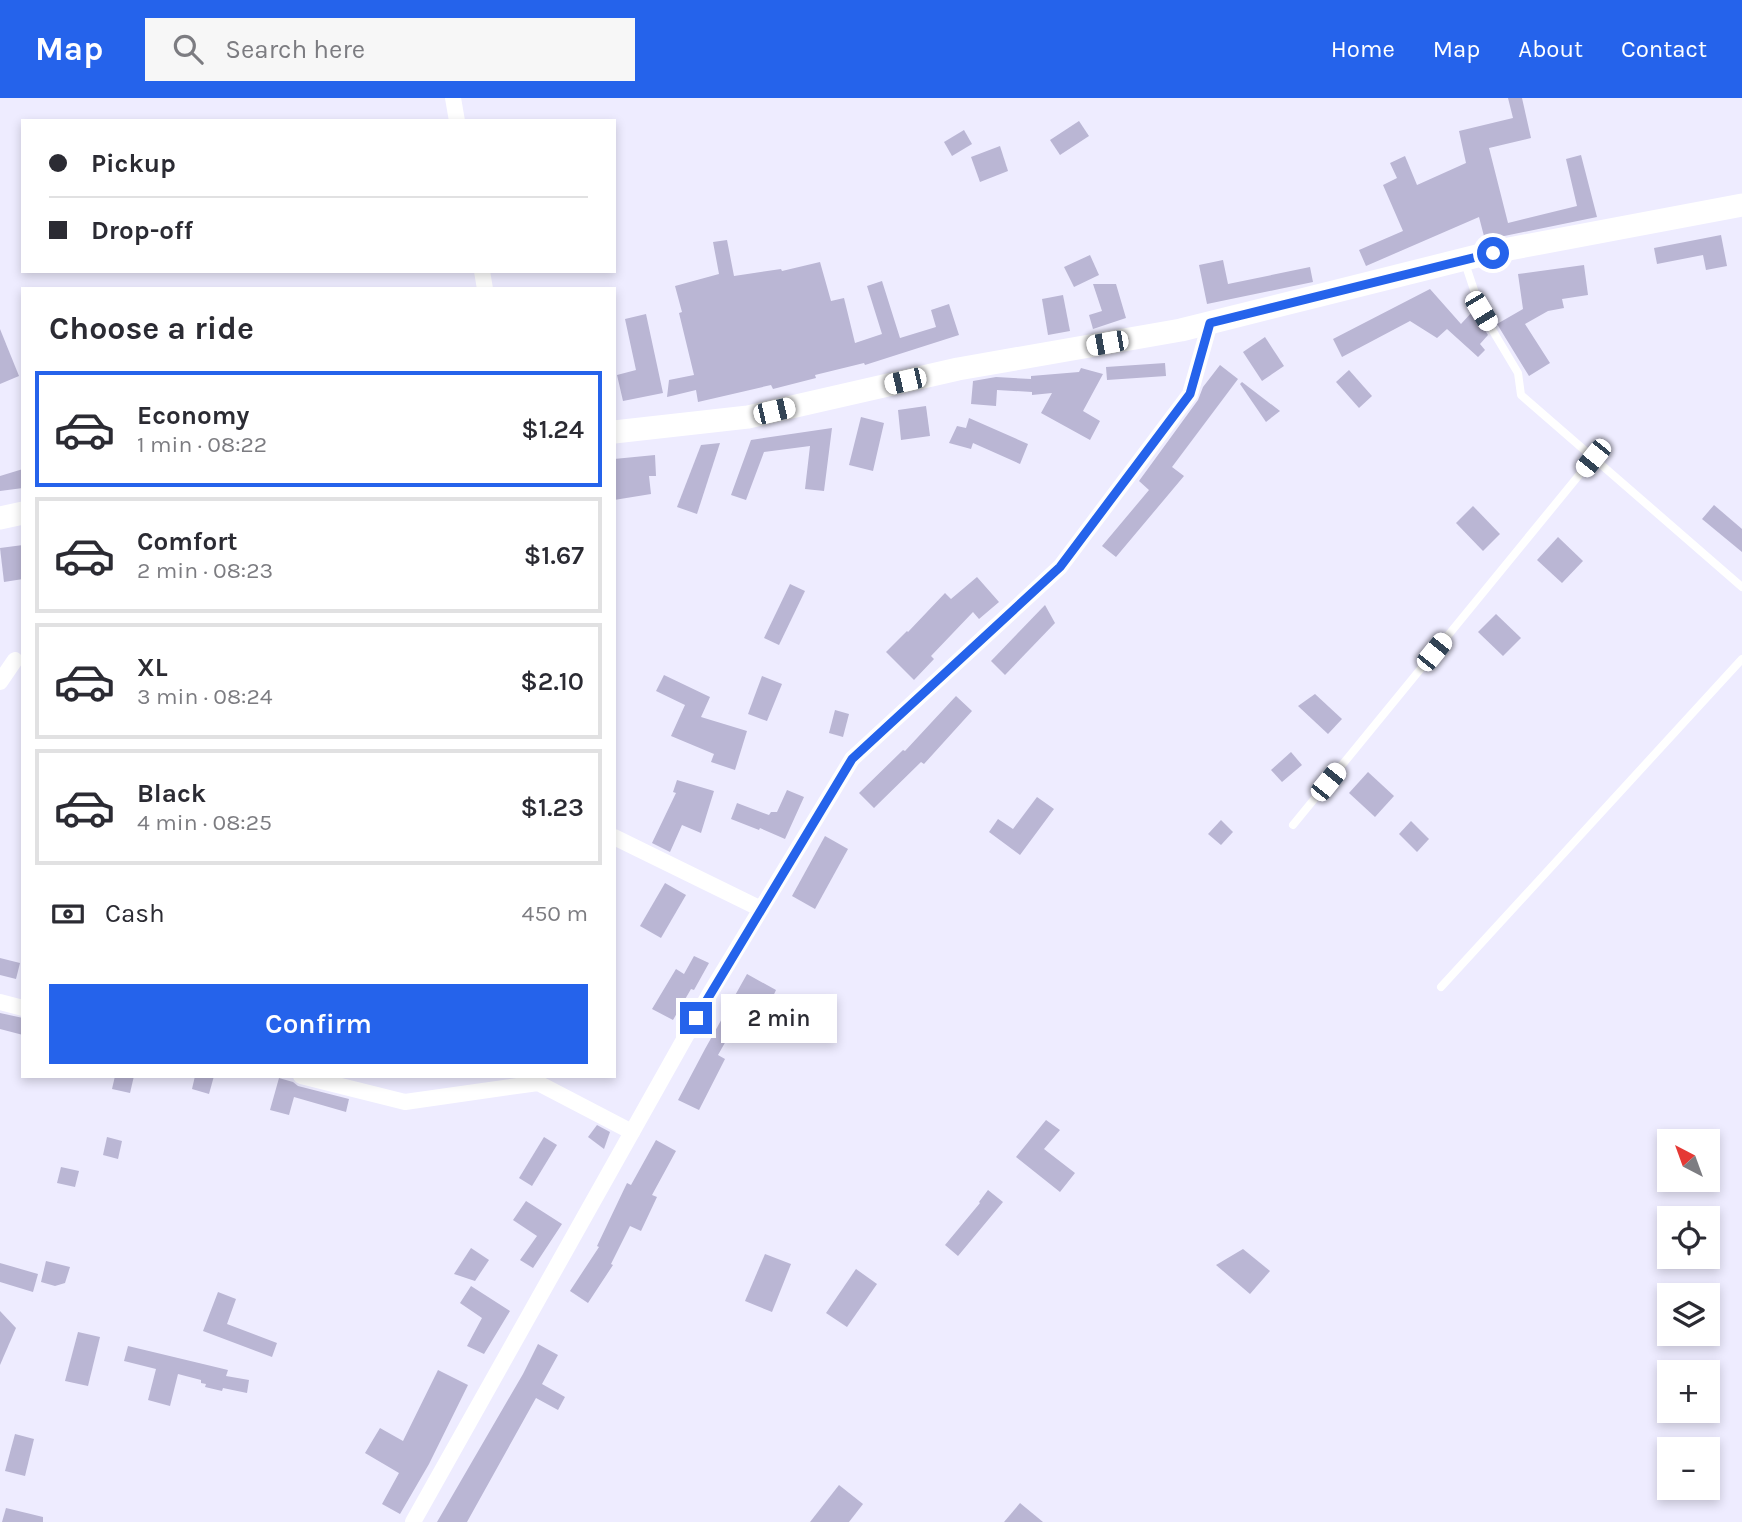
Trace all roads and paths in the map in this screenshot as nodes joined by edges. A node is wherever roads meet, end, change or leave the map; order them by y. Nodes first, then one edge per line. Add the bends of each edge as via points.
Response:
1 (453, 98) edge
2 (457, 119) edge
3 (1742, 205) edge
4 (1464, 260) junction
5 (1210, 323) junction
6 (616, 432) edge
7 (1593, 458) junction
8 (21, 513) edge
9 (0, 517) edge
10 (1742, 587) edge
11 (13, 659) edge
12 (1742, 659) edge
13 (0, 682) edge
14 (1293, 825) dead end
15 (616, 838) edge
16 (761, 909) junction
17 (1441, 987) dead end
18 (0, 1002) edge
19 (21, 1007) edge
20 (309, 1078) edge
21 (632, 1132) junction
22 (413, 1522) edge

1 - 2 street
3 - 4 street
4 - 5 street
4 - 7 lane via 1481,311 1518,373 1521,395
5 - 6 street via 958,369 748,417
5 - 16 street via 1190,394 1060,567 852,759
7 - 10 lane
7 - 14 lane
8 - 9 street
11 - 13 street
12 - 17 lane
15 - 16 street
16 - 21 street
18 - 19 street
20 - 21 street via 405,1102 538,1083
21 - 22 street

